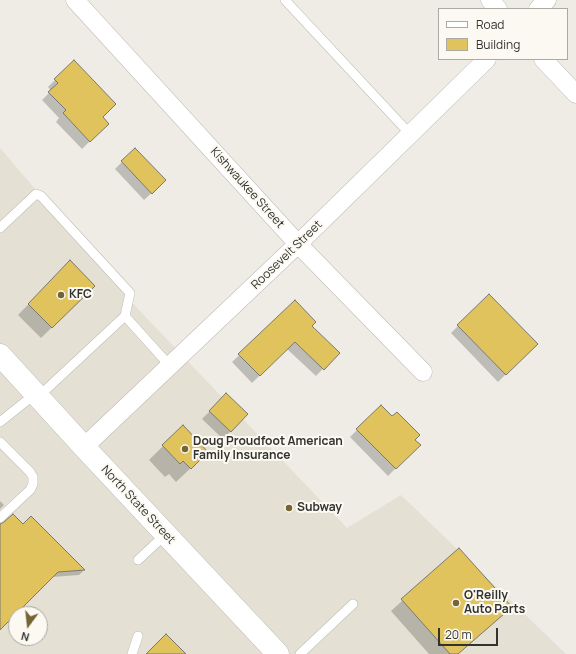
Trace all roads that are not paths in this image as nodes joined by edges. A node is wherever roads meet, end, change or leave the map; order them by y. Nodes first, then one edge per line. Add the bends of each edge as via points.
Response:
1 (75, 0) edge
2 (286, 0) edge
3 (490, 0) edge
4 (547, 0) edge
5 (497, 8) edge
6 (539, 8) edge
7 (486, 60) edge
8 (544, 60) edge
9 (576, 94) edge
10 (410, 134) junction
11 (0, 228) edge
12 (298, 244) junction
13 (125, 316) junction
14 (0, 355) edge
15 (170, 366) junction
16 (422, 372) dead end
17 (36, 395) junction
18 (0, 422) edge
19 (0, 442) edge
20 (84, 448) junction
21 (0, 518) edge
22 (166, 534) junction
23 (138, 560) dead end
24 (353, 604) dead end
25 (138, 636) dead end
26 (132, 654) edge
27 (278, 654) edge
28 (300, 654) edge

1 - 12 street, Kishwaukee Street
2 - 10 lane
3 - 5 street
4 - 6 street
7 - 10 street, Roosevelt Street
8 - 9 street
10 - 12 street, Roosevelt Street
11 - 13 lane via 36,194 41,196 130,293
12 - 15 street, Roosevelt Street
12 - 16 street, Kishwaukee Street
13 - 15 lane
13 - 17 lane
14 - 17 main road, North State Street
15 - 20 street, Roosevelt Street
17 - 18 lane
17 - 20 main road, North State Street
19 - 21 lane via 30,472 33,484 30,490
20 - 22 main road, North State Street
22 - 23 lane
22 - 27 main road, North State Street
24 - 28 lane
25 - 26 lane

